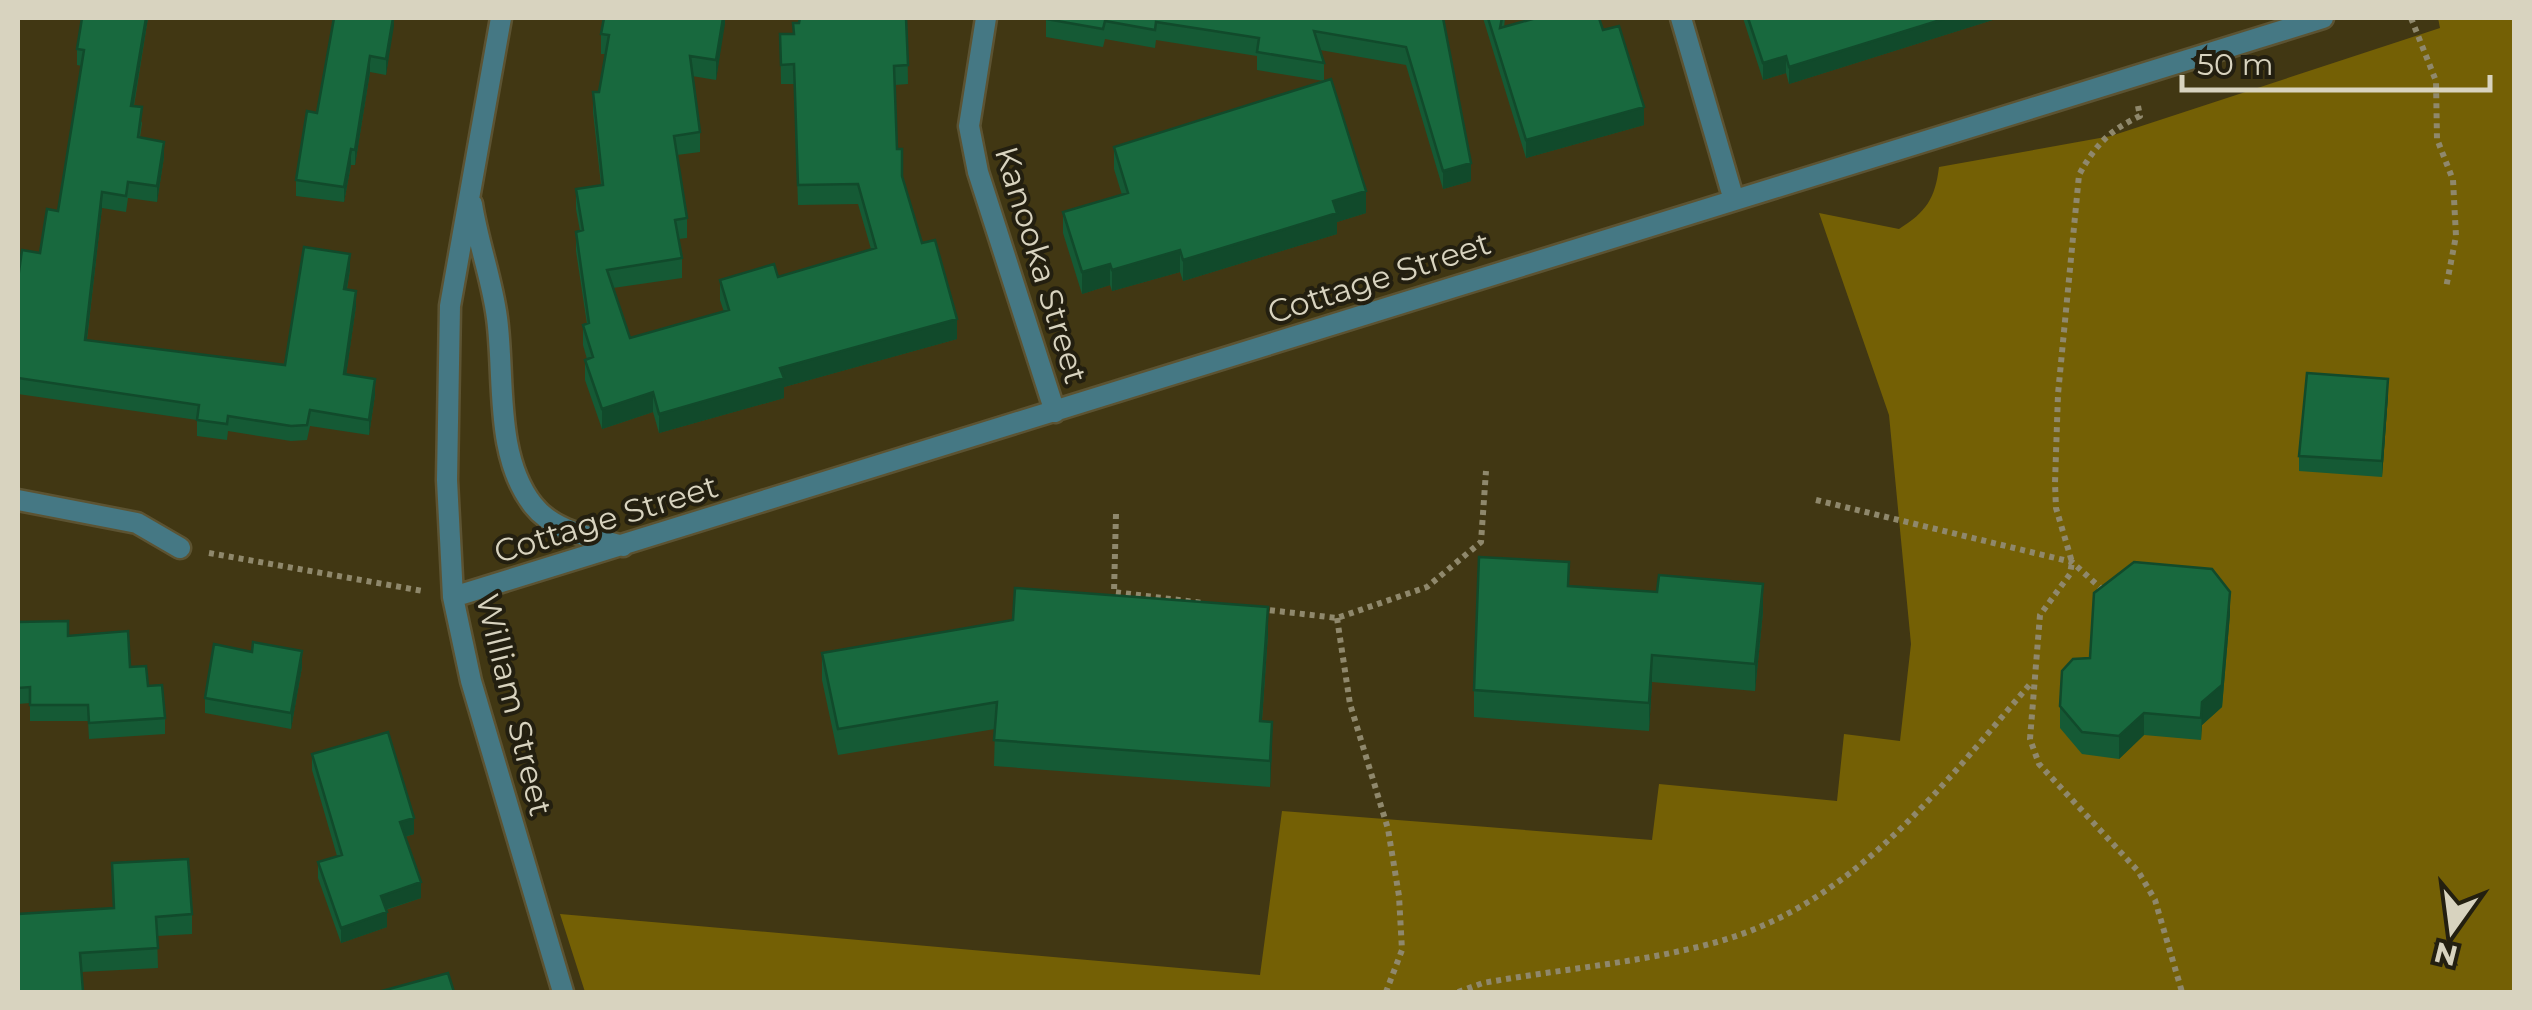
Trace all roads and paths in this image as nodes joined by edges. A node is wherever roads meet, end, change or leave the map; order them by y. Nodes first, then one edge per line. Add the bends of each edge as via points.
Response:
1 (501, 18) edge
2 (986, 18) edge
3 (1681, 18) edge
4 (2323, 18) edge
5 (2411, 18) edge
6 (2131, 80) junction
7 (470, 187) junction
8 (1733, 198) junction
9 (2446, 288) dead end
10 (1054, 412) junction
11 (1486, 471) dead end
12 (18, 500) edge
13 (1816, 500) dead end
14 (1116, 514) dead end
15 (625, 547) junction
16 (180, 548) joint
17 (2072, 562) junction
18 (454, 597) junction
19 (2112, 600) edge
20 (1207, 603) edge
21 (1244, 607) edge
22 (1337, 618) junction
23 (2031, 684) junction
24 (563, 992) edge
25 (1386, 992) edge
26 (1458, 992) edge
27 (2182, 992) edge

1 - 7 street, William Street
2 - 10 street, Kanooka Street via 969,126
3 - 8 street
4 - 6 street, Cottage Street
5 - 9 path via 2436,80 2437,139 2453,180 2456,236
6 - 8 street, Cottage Street
6 - 17 path via 2140,116 2094,146 2079,175 2072,214 2055,484
7 - 15 street, William Street via 497,320 510,454 522,488 560,528
7 - 18 street, William Street via 450,306 447,480
8 - 10 street, Cottage Street
10 - 15 street, Cottage Street
11 - 22 path via 1481,542 1427,588
12 - 16 street via 137,523
13 - 17 path
14 - 20 path via 1114,592
15 - 18 street, Cottage Street
16 - 18 path
17 - 19 path
17 - 23 path via 2040,614
18 - 24 street, William Street via 471,682
21 - 22 path
22 - 25 path via 1350,704 1388,828 1399,896 1402,950
23 - 26 path via 1880,850 1807,904 1715,942
23 - 27 path via 2030,739 2039,764 2138,872 2155,900

